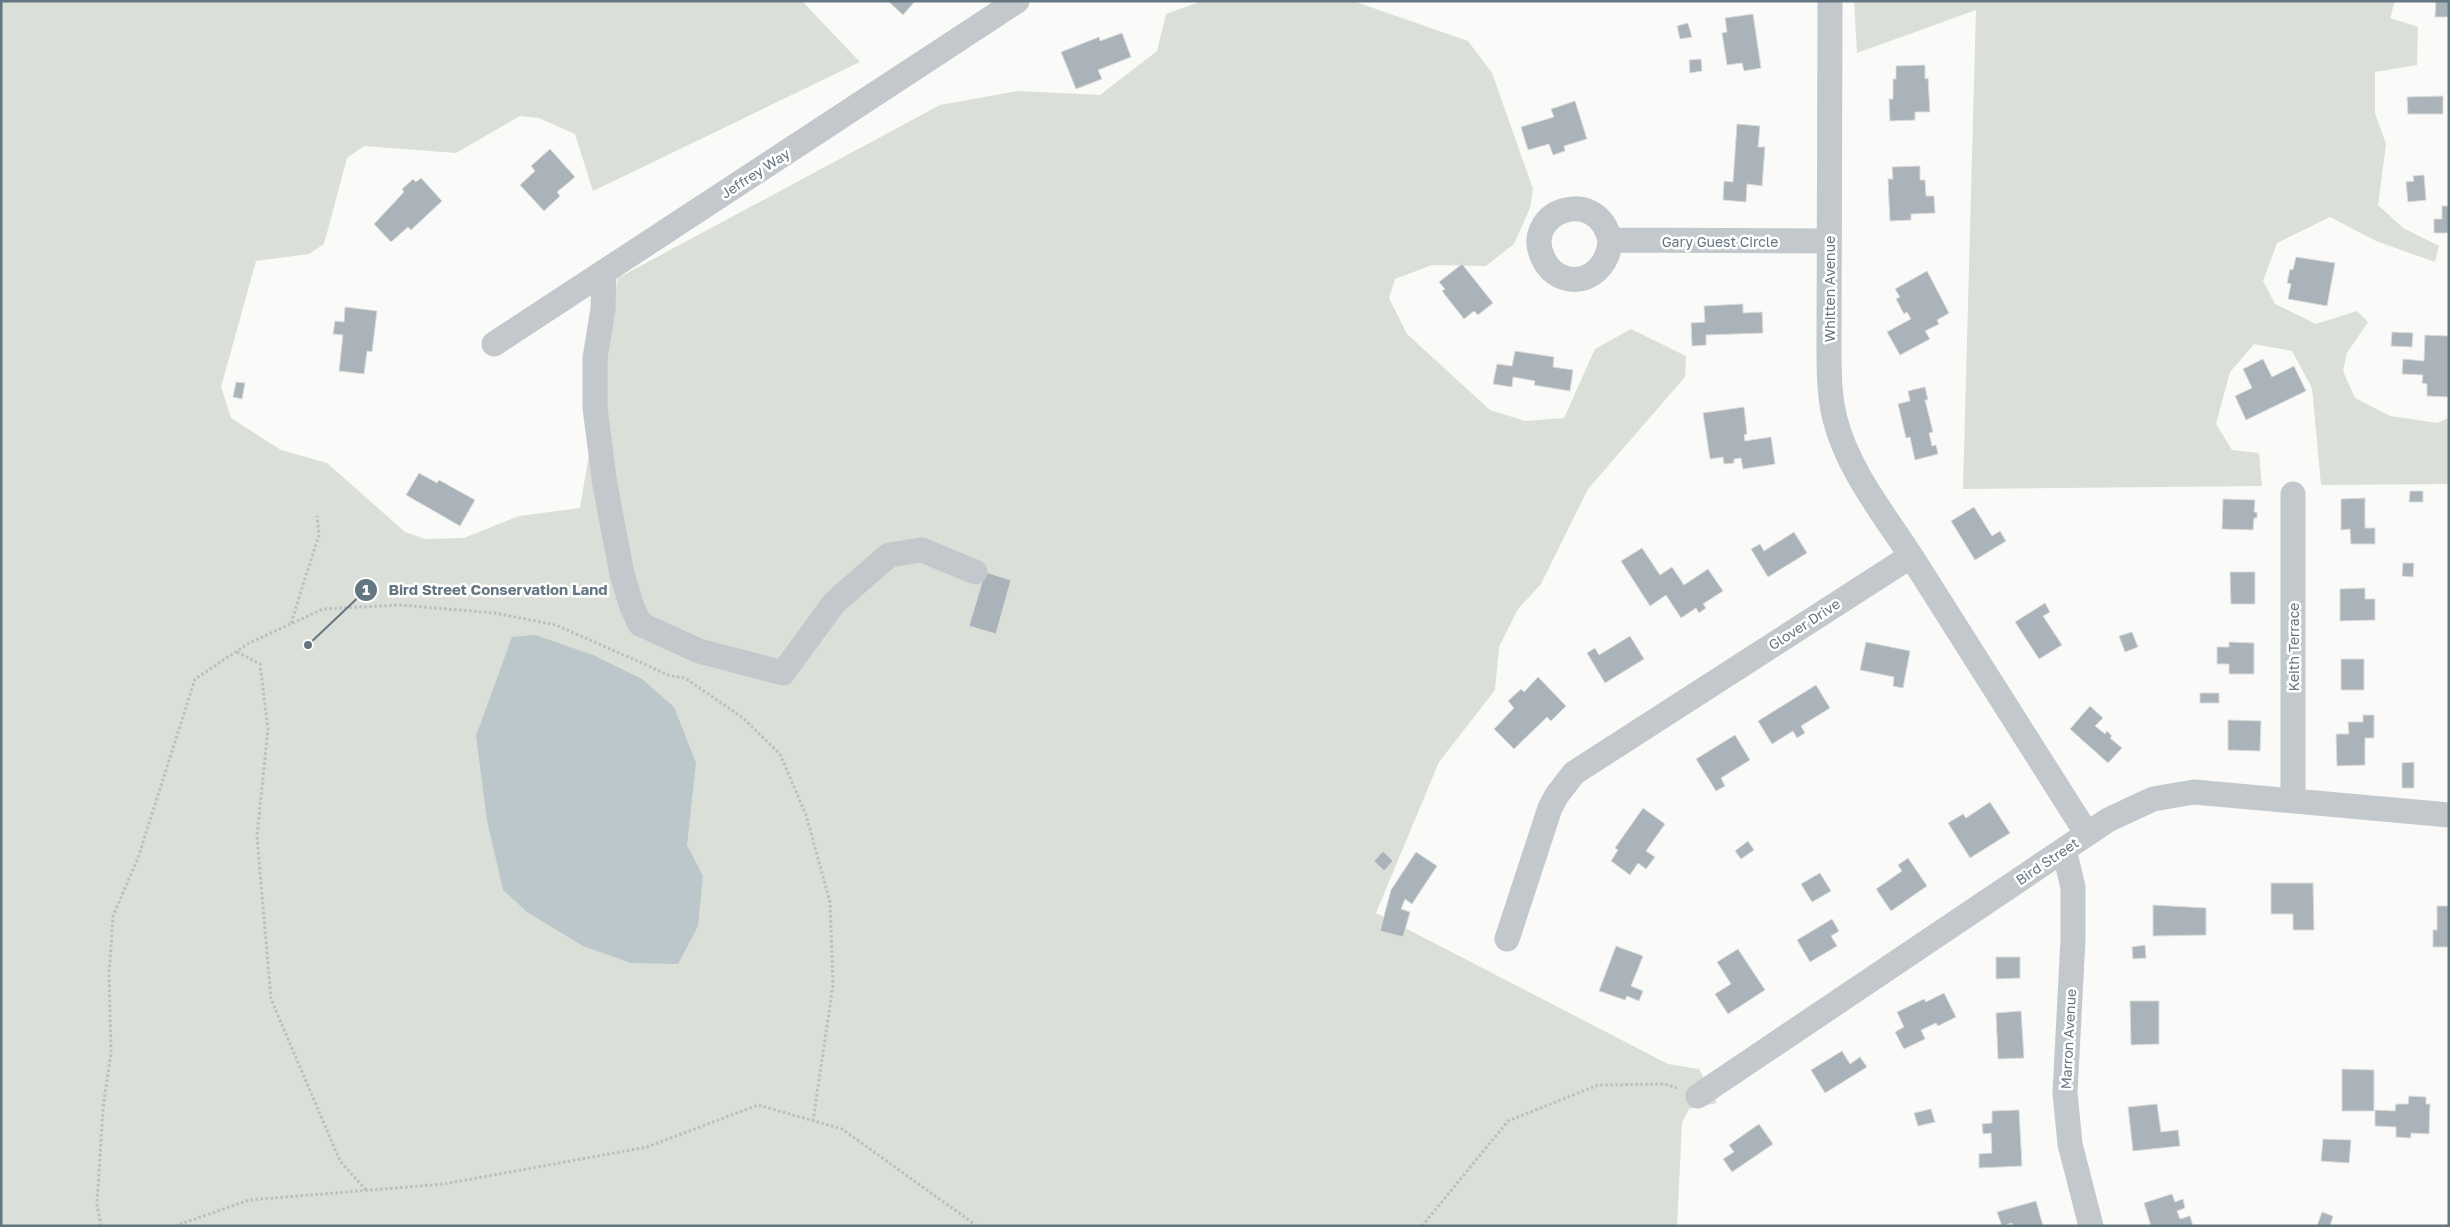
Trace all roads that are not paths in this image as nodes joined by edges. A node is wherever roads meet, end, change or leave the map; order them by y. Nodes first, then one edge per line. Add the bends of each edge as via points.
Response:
1 (1017, 1) edge
2 (1830, 1) edge
3 (1610, 240) dead end
4 (1829, 241) junction
5 (604, 272) junction
6 (494, 344) dead end
7 (2293, 494) dead end
8 (1911, 556) junction
9 (975, 572) dead end
10 (2293, 800) junction
11 (2449, 815) edge
12 (2087, 834) junction
13 (2064, 850) junction
14 (1507, 939) dead end
15 (1698, 1096) road end
16 (2091, 1226) edge

1 - 5 street, Jeffrey Way
2 - 4 street, Whitten Avenue
3 - 4 street, Gary Guest Circle
4 - 8 street, Whitten Avenue via 1829,370 1834,417 1857,472
5 - 6 street, Jeffrey Way
5 - 9 street via 603,309 595,358 596,408 605,485 622,574 640,624 699,651 783,673 834,603 889,555 922,550
7 - 10 street, Keith Terrace
8 - 12 street
8 - 14 street, Glover Drive via 1574,773 1547,815
10 - 11 street, Bird Street
10 - 12 street, Bird Street via 2185,793 2153,799 2114,816
12 - 13 street, Bird Street
13 - 15 street, Bird Street
13 - 16 street, Marron Avenue via 2073,888 2065,1093 2070,1144

